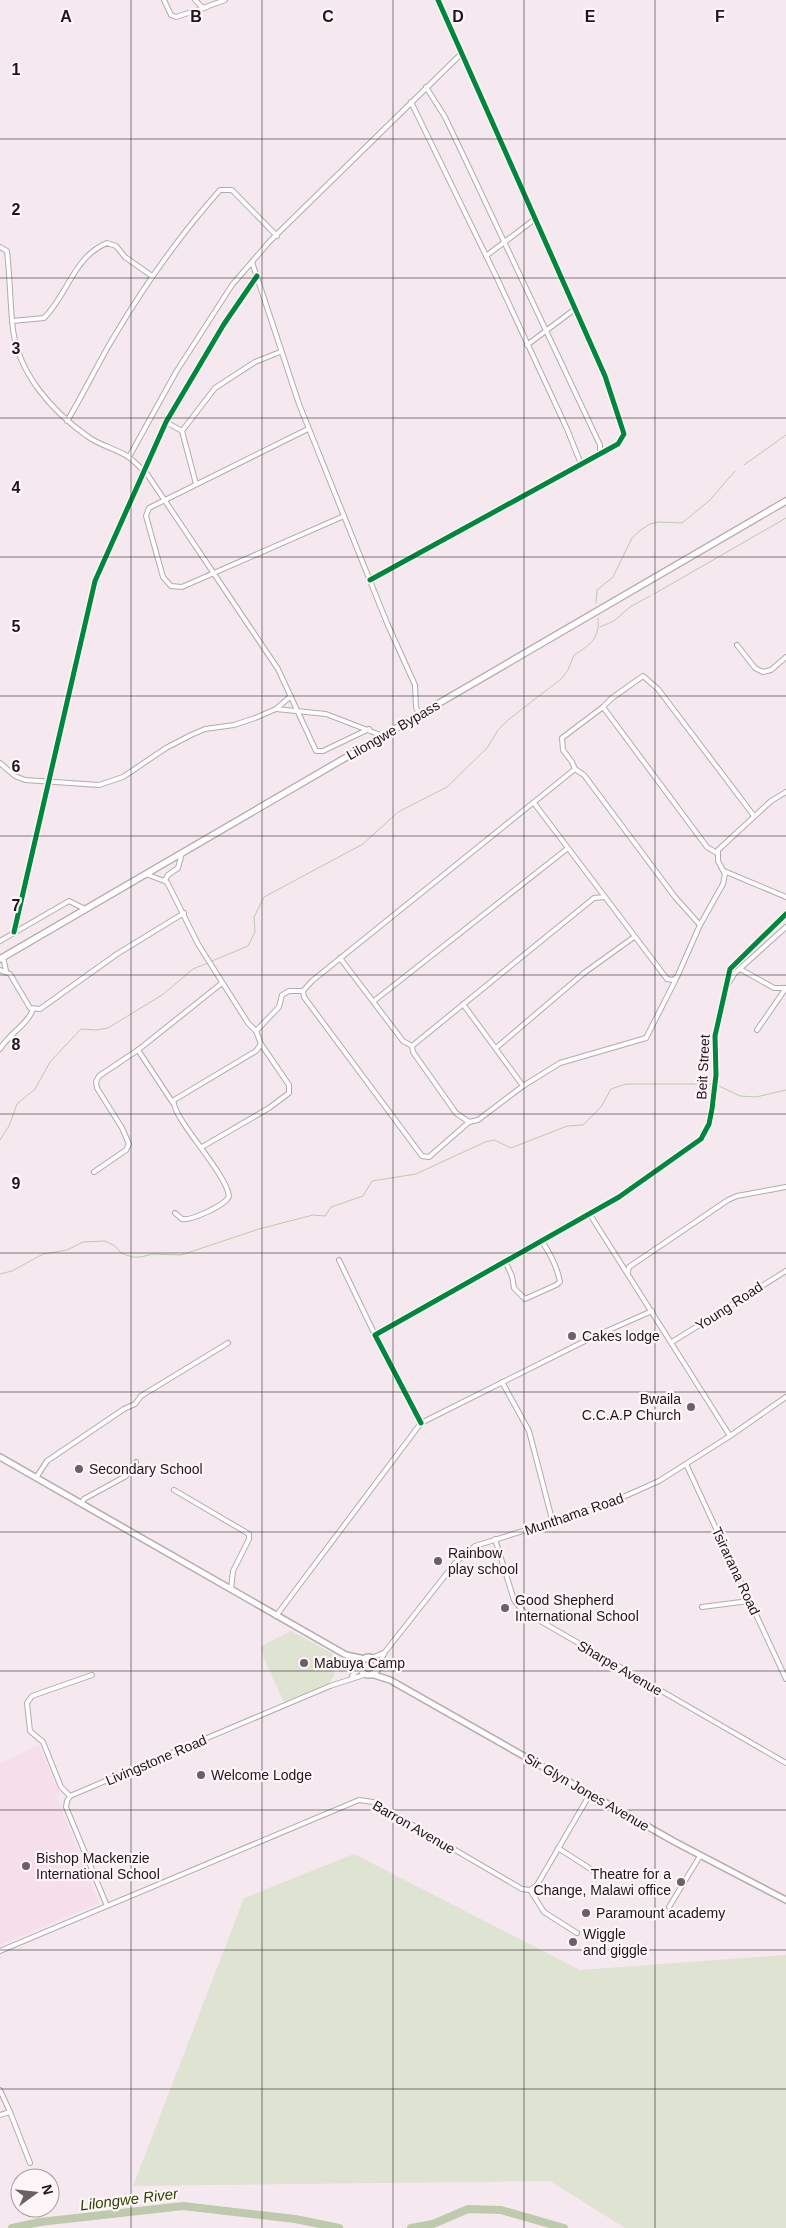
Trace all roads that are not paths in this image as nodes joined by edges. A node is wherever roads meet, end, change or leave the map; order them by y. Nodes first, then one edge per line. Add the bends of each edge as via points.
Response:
1 (164, 0) edge
2 (195, 0) edge
3 (225, 0) edge
4 (438, 0) edge
5 (207, 8) junction
6 (461, 54) junction
7 (426, 87) junction
8 (411, 102) junction
9 (535, 219) junction
10 (277, 236) junction
11 (504, 241) junction
12 (0, 247) edge
13 (486, 256) junction
14 (252, 262) junction
15 (152, 276) junction
16 (257, 276) junction
17 (575, 309) junction
18 (12, 322) junction
19 (547, 331) junction
20 (527, 345) junction
21 (280, 352) junction
22 (66, 421) junction
23 (166, 422) junction
24 (308, 429) junction
25 (182, 431) junction
26 (600, 453) junction
27 (129, 457) junction
28 (581, 464) junction
29 (143, 470) junction
30 (196, 484) junction
31 (164, 500) junction
32 (786, 501) edge
33 (344, 516) junction
34 (213, 572) junction
35 (370, 580) junction
36 (737, 646) dead end
37 (786, 657) edge
38 (291, 696) junction
39 (603, 707) junction
40 (276, 709) junction
41 (297, 710) junction
42 (419, 715) junction
43 (369, 729) junction
44 (384, 736) junction
45 (0, 762) edge
46 (575, 769) junction
47 (48, 781) junction
48 (786, 792) edge
49 (534, 803) junction
50 (754, 816) junction
51 (568, 848) junction
52 (182, 853) junction
53 (717, 853) junction
54 (724, 872) junction
55 (146, 874) junction
56 (165, 880) junction
57 (604, 897) junction
58 (786, 898) edge
59 (85, 910) junction
60 (184, 913) junction
61 (786, 914) edge
62 (700, 925) junction
63 (786, 927) edge
64 (14, 932) junction
65 (634, 937) junction
66 (0, 941) edge
67 (2, 958) edge
68 (340, 958) junction
69 (740, 969) junction
70 (0, 970) edge
71 (6, 971) junction
72 (676, 979) junction
73 (222, 983) junction
74 (786, 988) edge
75 (303, 991) junction
76 (725, 991) junction
77 (374, 1002) junction
78 (463, 1004) junction
79 (33, 1010) junction
80 (757, 1030) dead end
81 (256, 1031) junction
82 (261, 1044) junction
83 (412, 1046) junction
84 (496, 1048) junction
85 (0, 1049) edge
86 (138, 1050) junction
87 (523, 1086) junction
88 (173, 1102) junction
89 (469, 1122) junction
90 (202, 1147) junction
91 (94, 1172) dead end
92 (786, 1187) edge
93 (175, 1213) dead end
94 (589, 1213) junction
95 (541, 1240) junction
96 (339, 1260) dead end
97 (505, 1261) junction
98 (786, 1271) edge
99 (628, 1274) junction
100 (652, 1311) junction
101 (375, 1335) junction
102 (672, 1342) junction
103 (228, 1343) dead end
104 (502, 1382) junction
105 (786, 1397) edge
106 (421, 1423) junction
107 (730, 1436) junction
108 (0, 1457) edge
109 (136, 1462) dead end
110 (686, 1464) junction
111 (36, 1478) junction
112 (174, 1490) dead end
113 (80, 1504) junction
114 (553, 1523) junction
115 (495, 1539) junction
116 (231, 1589) junction
117 (749, 1601) junction
118 (702, 1606) dead end
119 (276, 1616) junction
120 (385, 1652) junction
121 (346, 1655) junction
122 (368, 1659) junction
123 (378, 1665) junction
124 (360, 1668) junction
125 (92, 1674) dead end
126 (369, 1674) junction
127 (351, 1678) junction
128 (786, 1679) edge
129 (390, 1680) junction
130 (786, 1763) edge
131 (590, 1794) junction
132 (70, 1796) junction
133 (558, 1848) junction
134 (700, 1856) junction
135 (603, 1877) dead end
136 (530, 1890) junction
137 (786, 1900) edge
138 (107, 1906) junction
139 (669, 1907) dead end
140 (576, 1933) dead end
141 (0, 1951) edge
142 (0, 2090) edge
143 (10, 2112) junction
144 (0, 2114) edge
145 (30, 2163) dead end

1 - 5 street via 171,15 176,17
2 - 5 street
3 - 5 street
4 - 6 street via 457,38
6 - 7 street
6 - 9 street
7 - 8 street
7 - 11 street via 445,117
8 - 10 street
8 - 13 street
9 - 11 street
9 - 17 street
10 - 14 street
10 - 15 street via 232,190 224,188 192,221
11 - 13 street
11 - 19 street
12 - 18 street via 7,250
13 - 20 street
14 - 16 street
14 - 27 street via 232,285 195,341
15 - 18 street via 125,257 116,246 107,243 90,253 80,264 44,318
15 - 22 street
16 - 21 street
16 - 23 street
17 - 19 street
17 - 26 street via 612,393 624,434 618,444
18 - 22 street via 21,360 36,386
19 - 20 street
19 - 26 street via 600,445
20 - 28 street
21 - 24 street
21 - 25 street via 255,362 215,388
22 - 27 street via 97,444
23 - 25 street
23 - 29 street
24 - 30 street
24 - 33 street
25 - 30 street
26 - 28 street
27 - 29 street
28 - 35 street
29 - 31 street
29 - 47 street via 95,581
30 - 31 street
31 - 34 street
31 - 34 street via 149,508 146,516 166,583 182,587
32 - 42 main road, Lilongwe Bypass
33 - 34 street
33 - 35 street
34 - 38 street via 278,669
35 - 42 street via 415,685
36 - 37 street via 755,668 763,672 771,670
38 - 40 street
38 - 41 street
39 - 46 street via 562,738 561,747
39 - 50 street via 641,677 647,678
39 - 53 street via 707,847
40 - 41 street
40 - 47 street via 234,725 195,733 123,777 99,784
41 - 43 street via 326,714
41 - 43 street via 316,750 323,751
42 - 44 main road, Lilongwe Bypass
43 - 44 street
44 - 52 main road, Lilongwe Bypass
45 - 47 street via 15,776 25,780
46 - 49 street
46 - 62 street via 584,776 675,897
47 - 64 street
48 - 50 street
49 - 51 street
49 - 68 street
50 - 53 street
51 - 57 street
51 - 77 street
52 - 55 main road, Lilongwe Bypass
52 - 56 street via 178,868
53 - 54 street
54 - 58 street
54 - 62 street via 723,884
55 - 56 street
55 - 59 main road, Lilongwe Bypass
56 - 60 street
57 - 65 street
57 - 78 street via 594,898
59 - 64 street via 69,901
59 - 67 main road, Lilongwe Bypass
60 - 73 street via 195,939
60 - 79 street via 117,954 43,1007
61 - 76 street, Beit Street via 731,966
62 - 72 street
63 - 69 street
64 - 66 street
65 - 72 street via 667,979
65 - 84 street via 584,973
67 - 71 street
68 - 75 street
68 - 77 street
69 - 74 street via 774,988
69 - 76 street
70 - 71 street
71 - 79 street
72 - 87 street via 646,1038 566,1061
73 - 81 street
73 - 86 street
74 - 80 street
75 - 81 street via 284,993 279,1006
75 - 89 street via 304,997 422,1156 429,1157
76 - 94 street, Beit Street via 715,1036 715,1088 705,1133 619,1197
77 - 83 street via 403,1041
78 - 83 street
78 - 84 street
79 - 85 street via 30,1018 8,1037
81 - 82 street
82 - 88 street via 256,1051 180,1094
82 - 90 street via 288,1085 288,1096
83 - 89 street via 456,1113
84 - 87 street
86 - 88 street
86 - 91 street via 97,1079 97,1088 129,1144 126,1150
87 - 89 street via 478,1120
88 - 90 street
90 - 93 street via 228,1192 228,1200 186,1220
92 - 99 street via 728,1200 629,1267
94 - 95 street, Beit Street
94 - 99 street
95 - 97 street, Beit Street
95 - 97 street via 559,1273 560,1282 556,1285 526,1300 514,1288
96 - 101 street
97 - 101 street, Beit Street
98 - 102 street, Young Road
99 - 100 street
100 - 102 street
100 - 104 street
101 - 106 street
102 - 107 street
103 - 111 street via 141,1396 135,1404 47,1461
104 - 106 street
104 - 114 street via 529,1430
105 - 107 street, Munthama Road
106 - 119 street
107 - 110 street, Munthama Road
108 - 111 main road
109 - 113 street via 126,1476
110 - 114 street, Munthama Road via 624,1497
110 - 117 street, Tsirarana Road
111 - 113 main road
112 - 116 street via 249,1534 250,1540 233,1571
113 - 116 main road
114 - 115 street, Munthama Road
115 - 120 street, Munthama Road via 475,1546 455,1563
115 - 130 street, Sharpe Avenue via 514,1600 523,1611
116 - 119 main road
117 - 118 street
117 - 128 street, Tsirarana Road
119 - 121 main road
120 - 122 street, Munthama Road
120 - 123 street, Munthama Road
121 - 122 main road
121 - 124 main road
122 - 123 main road
122 - 124 main road via 361,1662
123 - 126 main road via 377,1671
123 - 129 main road
124 - 126 main road
124 - 127 street, Livingstone Road
125 - 132 street via 32,1696 27,1703 30,1732 43,1742 60,1787
126 - 127 street, Livingstone Road
126 - 129 main road
127 - 132 street, Livingstone Road
129 - 131 main road, Sir Glyn Jones Avenue
131 - 133 street
131 - 134 main road, Sir Glyn Jones Avenue
132 - 138 street via 66,1807
133 - 135 street
133 - 136 street via 537,1885
134 - 137 main road, Sir Glyn Jones Avenue
134 - 139 street
136 - 138 street, Barron Avenue via 522,1889 364,1799
136 - 140 street via 544,1912
138 - 141 street
142 - 143 street
143 - 144 street
143 - 145 street

